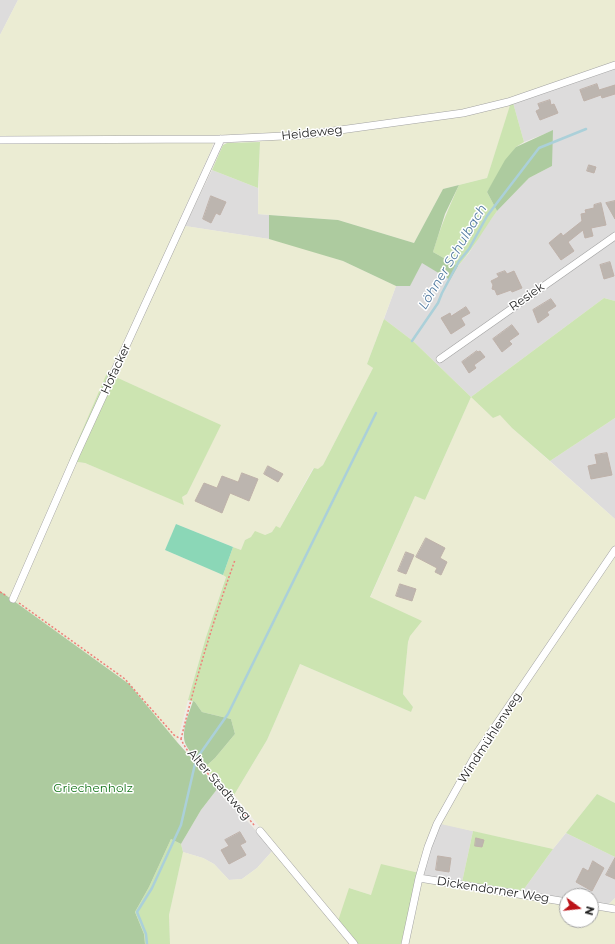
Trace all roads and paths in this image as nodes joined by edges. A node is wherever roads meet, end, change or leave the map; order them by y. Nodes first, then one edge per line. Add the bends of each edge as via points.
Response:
1 (615, 65) edge
2 (221, 139) junction
3 (0, 140) edge
4 (615, 236) edge
5 (440, 359) dead end
6 (615, 550) edge
7 (235, 560) dead end
8 (13, 599) joint
9 (181, 738) junction
10 (260, 831) joint
11 (419, 878) junction
12 (559, 901) edge
13 (599, 907) edge
14 (615, 909) edge
15 (354, 944) edge
16 (405, 944) edge

1 - 2 street, Heideweg via 508,102 463,113 304,135
2 - 3 street, Heideweg
2 - 8 street, Hofacker
4 - 5 street, Resiek
6 - 11 street, Windmühlenweg via 475,756 437,824
7 - 9 path via 209,637
8 - 9 path, Alter Stadtweg via 125,679 174,735
9 - 10 path, Alter Stadtweg via 203,770 217,782
10 - 15 street, Alter Stadtweg
11 - 12 street, Dickendorner Weg
11 - 16 street, Windmühlenweg
13 - 14 street

